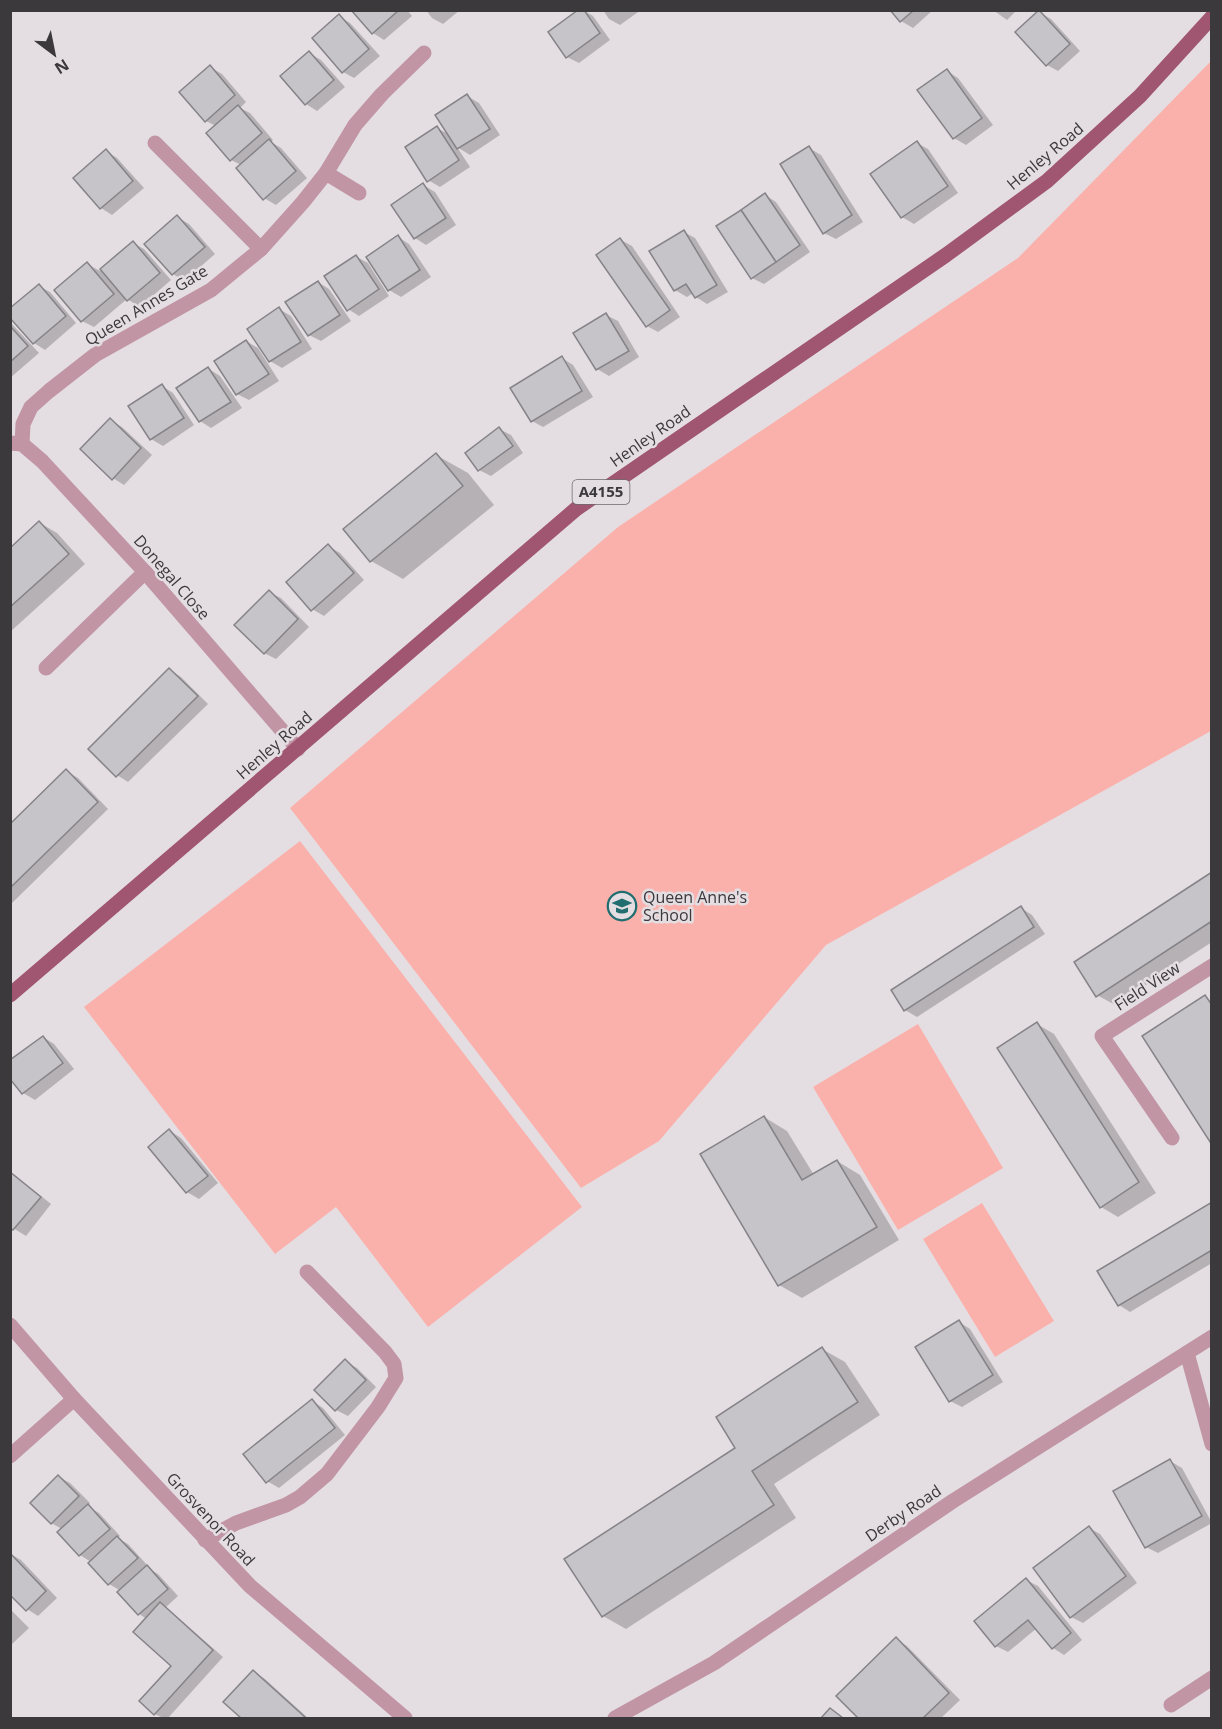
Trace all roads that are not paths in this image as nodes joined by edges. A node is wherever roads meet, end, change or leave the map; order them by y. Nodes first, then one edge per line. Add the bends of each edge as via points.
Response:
1 (1212, 17) edge
2 (424, 53) dead end
3 (155, 143) dead end
4 (326, 173) junction
5 (359, 193) dead end
6 (261, 249) junction
7 (16, 444) edge
8 (145, 572) junction
9 (46, 668) dead end
10 (298, 749) junction
11 (1212, 966) edge
12 (10, 994) edge
13 (1173, 1138) dead end
14 (307, 1272) dead end
15 (10, 1324) edge
16 (1212, 1336) edge
17 (1187, 1353) junction
18 (74, 1399) junction
19 (1212, 1444) edge
20 (10, 1456) edge
21 (205, 1540) junction
22 (1212, 1678) edge
23 (1171, 1705) dead end
24 (405, 1719) edge
25 (615, 1719) edge

1 - 10 main road, Henley Road / A4155 via 1140,96 1047,181 946,255 576,509
2 - 4 street, Queen Annes Gate via 355,125
3 - 6 street
4 - 5 street
4 - 6 street, Queen Annes Gate
6 - 7 street, Queen Annes Gate via 211,290 95,356 49,391 31,407
7 - 8 street, Donegal Close via 42,461
8 - 9 street
8 - 10 street, Donegal Close
10 - 12 main road, Henley Road / A4155
11 - 13 street, Field View via 1102,1036
14 - 21 street via 385,1352 394,1364 396,1378 347,1451 312,1487 286,1505 236,1523
15 - 18 street, Grosvenor Road
16 - 17 street, Derby Road
17 - 19 street
17 - 25 street, Derby Road via 991,1476 714,1663
18 - 20 street
18 - 21 street, Grosvenor Road
21 - 24 street, Grosvenor Road via 250,1586
22 - 23 street

